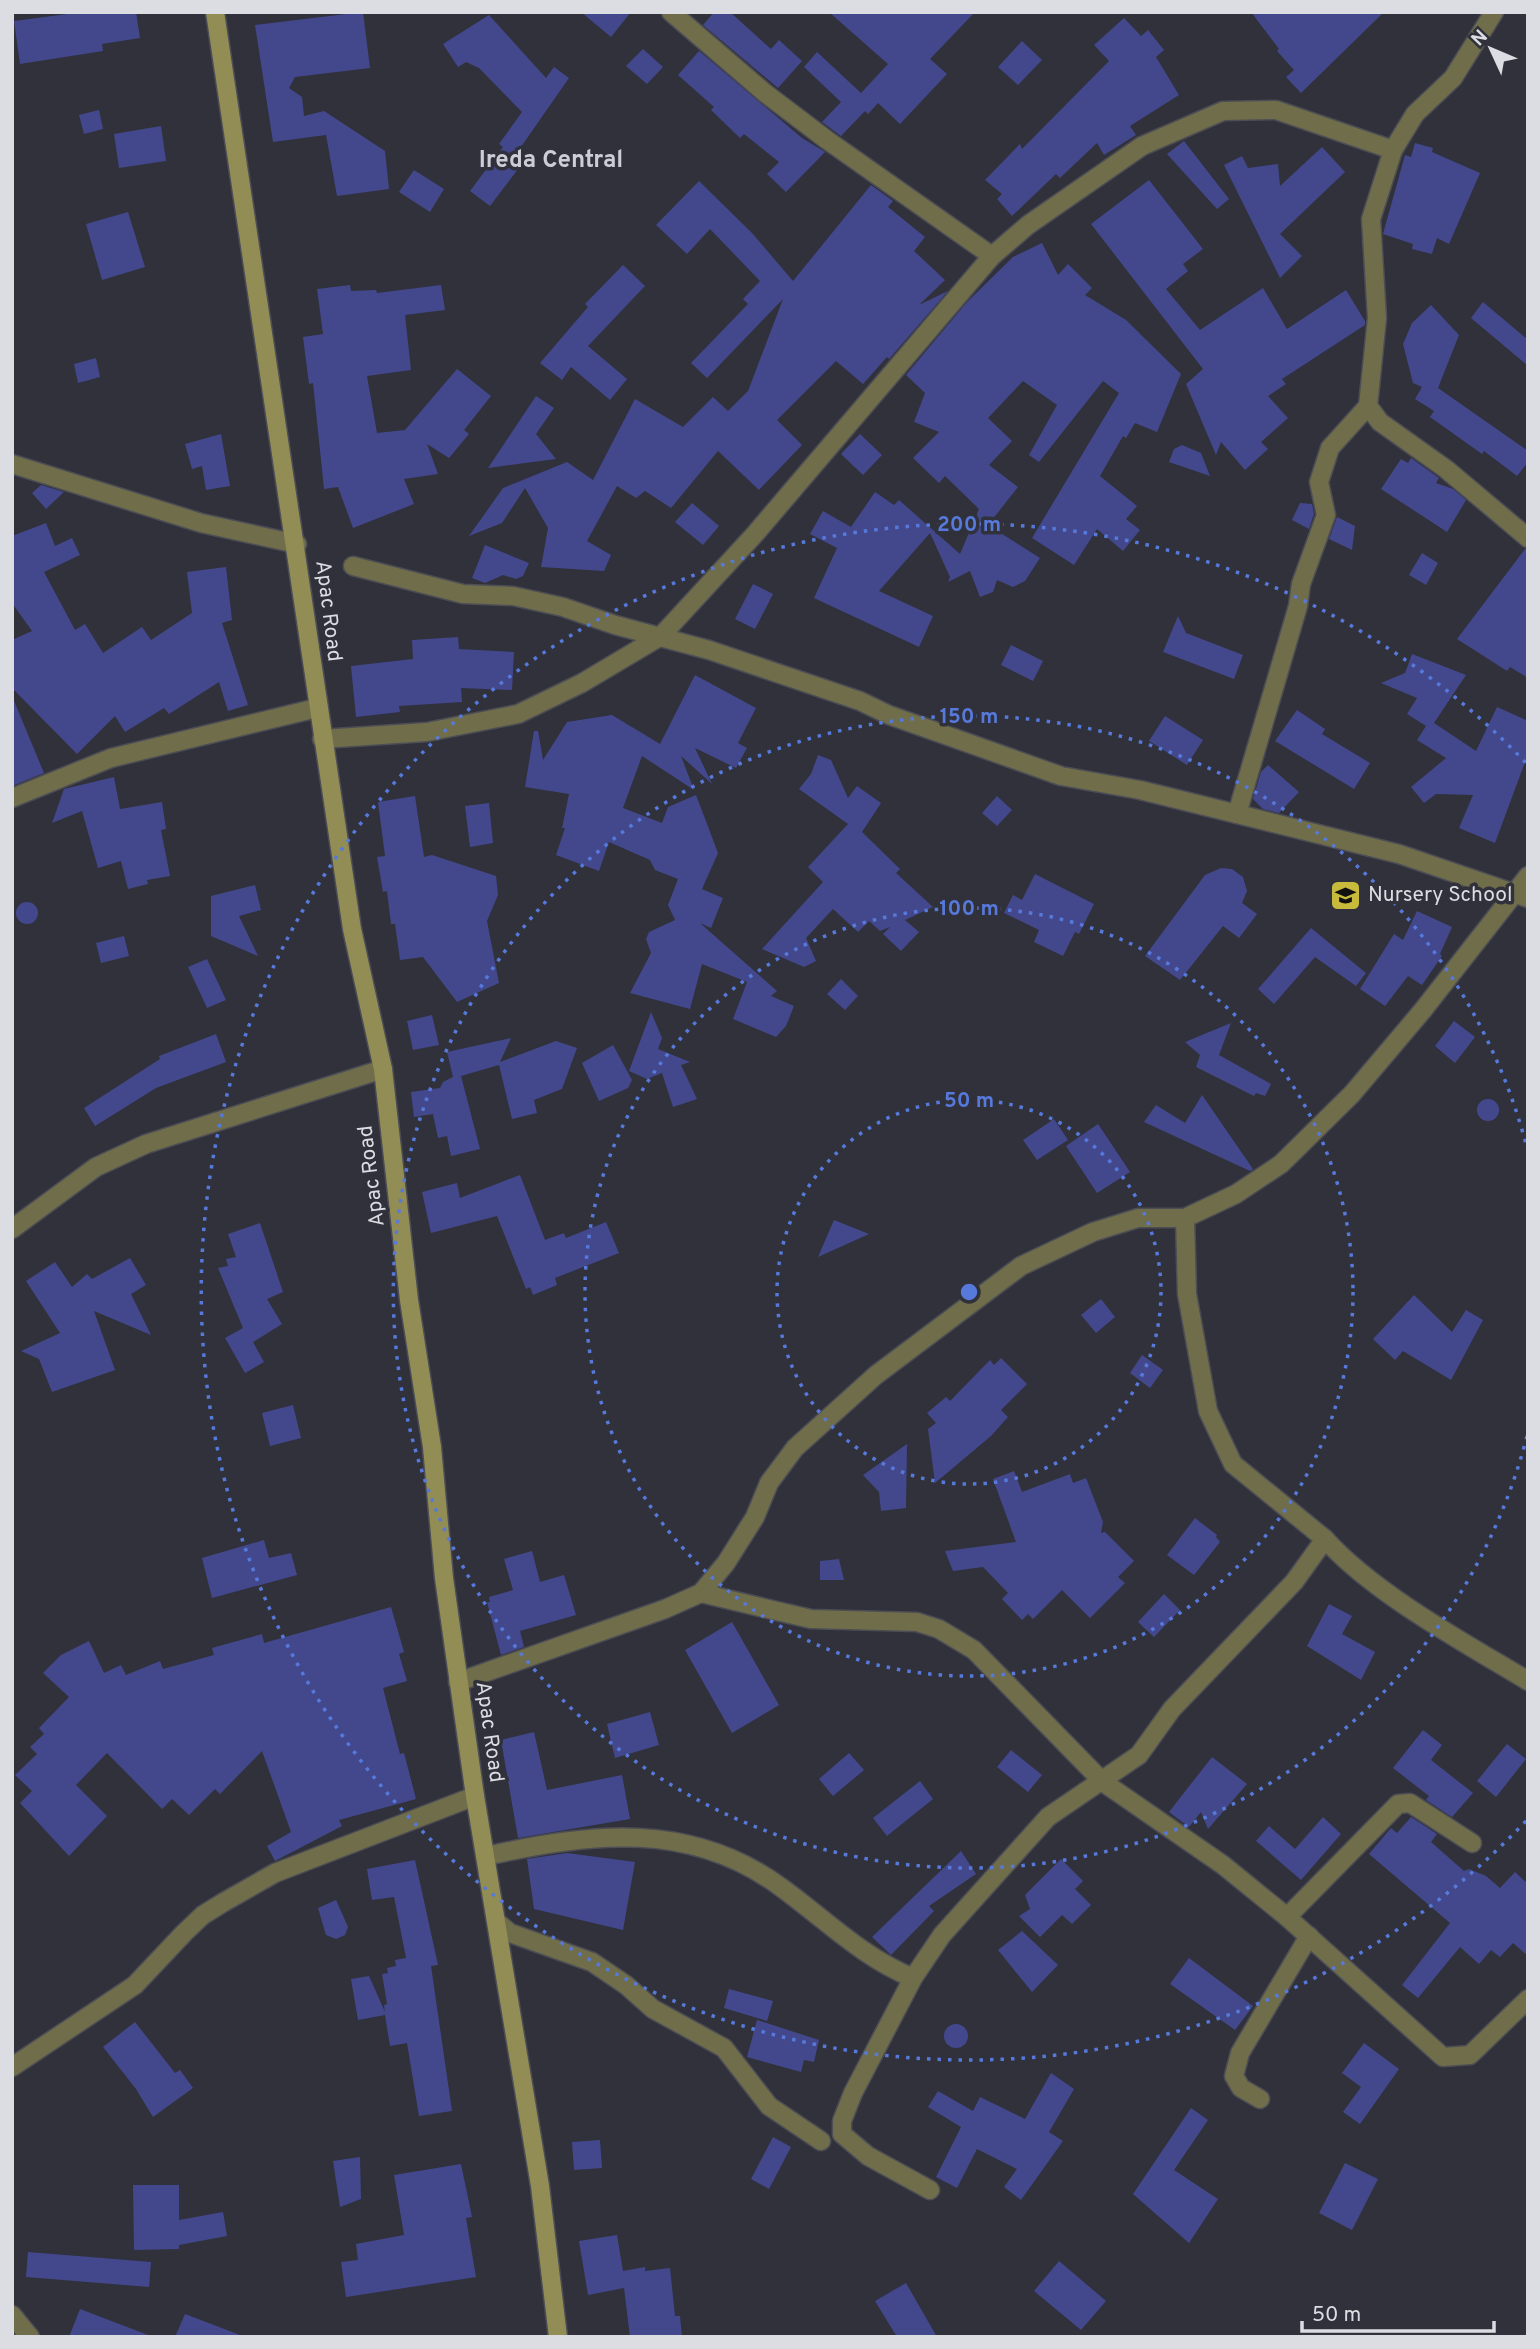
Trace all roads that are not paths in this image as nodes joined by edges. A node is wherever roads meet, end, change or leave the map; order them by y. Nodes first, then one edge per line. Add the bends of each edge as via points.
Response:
1 (215, 12) edge
2 (671, 12) edge
3 (1494, 12) edge
4 (1393, 150) junction
5 (992, 256) junction
6 (1368, 406) junction
7 (12, 464) edge
8 (1528, 538) edge
9 (297, 544) junction
10 (353, 566) dead end
11 (661, 636) junction
12 (317, 708) junction
13 (322, 739) junction
14 (12, 798) edge
15 (1237, 814) junction
16 (1528, 876) edge
17 (1521, 895) edge
18 (383, 1069) junction
19 (1185, 1218) junction
20 (12, 1229) edge
21 (1325, 1539) junction
22 (701, 1592) junction
23 (1528, 1681) edge
24 (458, 1682) junction
25 (1103, 1782) junction
26 (475, 1796) junction
27 (1472, 1843) dead end
28 (486, 1856) junction
29 (1287, 1917) junction
30 (498, 1923) junction
31 (1309, 1936) junction
32 (914, 1978) junction
33 (1528, 1999) edge
34 (12, 2067) edge
35 (1260, 2099) dead end
36 (821, 2141) dead end
37 (930, 2190) dead end
38 (12, 2315) edge
39 (30, 2337) edge
40 (558, 2337) edge

1 - 9 main road, Apac Road via 272,413
2 - 5 street via 765,93
3 - 4 street via 1453,78 1415,114
4 - 5 street via 1276,110 1223,111 1142,146 1028,225
4 - 6 street via 1371,219 1377,318
5 - 11 street via 755,534
6 - 8 street via 1380,422 1446,469
6 - 15 street via 1330,448 1319,482 1326,515 1300,584 1298,607
7 - 9 street via 201,523
9 - 12 main road, Apac Road
10 - 11 street via 463,594 513,596 550,604
11 - 13 street via 582,684 518,714 427,732
11 - 15 street via 860,701 1061,776
12 - 13 main road, Apac Road
12 - 14 street via 111,758
13 - 18 main road, Apac Road via 352,929
15 - 17 street via 1399,854
16 - 17 street
17 - 19 street via 1352,1094 1290,1156 1236,1194
18 - 20 street via 146,1144 96,1167
18 - 24 main road, Apac Road
19 - 21 street via 1187,1294 1208,1411 1233,1464
19 - 22 street via 1138,1218 1093,1232 1021,1266 876,1375 795,1448 769,1483 755,1517 726,1563
21 - 23 street via 1412,1610
21 - 25 street via 1294,1582 1172,1709 1139,1755
22 - 24 street
22 - 25 street via 811,1619 917,1622 939,1629 974,1650
24 - 26 main road, Apac Road
25 - 29 street via 1223,1865
25 - 32 street via 1048,1817 942,1935
26 - 28 main road, Apac Road
26 - 34 street via 275,1873 225,1902 203,1915 135,1984
27 - 29 street via 1410,1803 1398,1804
28 - 30 main road, Apac Road
28 - 32 street via 603,1836 713,1849 781,1887 873,1959
29 - 31 street
30 - 36 street via 510,1933 592,1962 653,2009 724,2048 769,2106
30 - 40 main road, Apac Road via 540,2186
31 - 33 street via 1443,2057 1470,2055
31 - 35 street via 1240,2053 1234,2076 1241,2088
32 - 37 street via 853,2093 842,2134 869,2156
38 - 39 street

